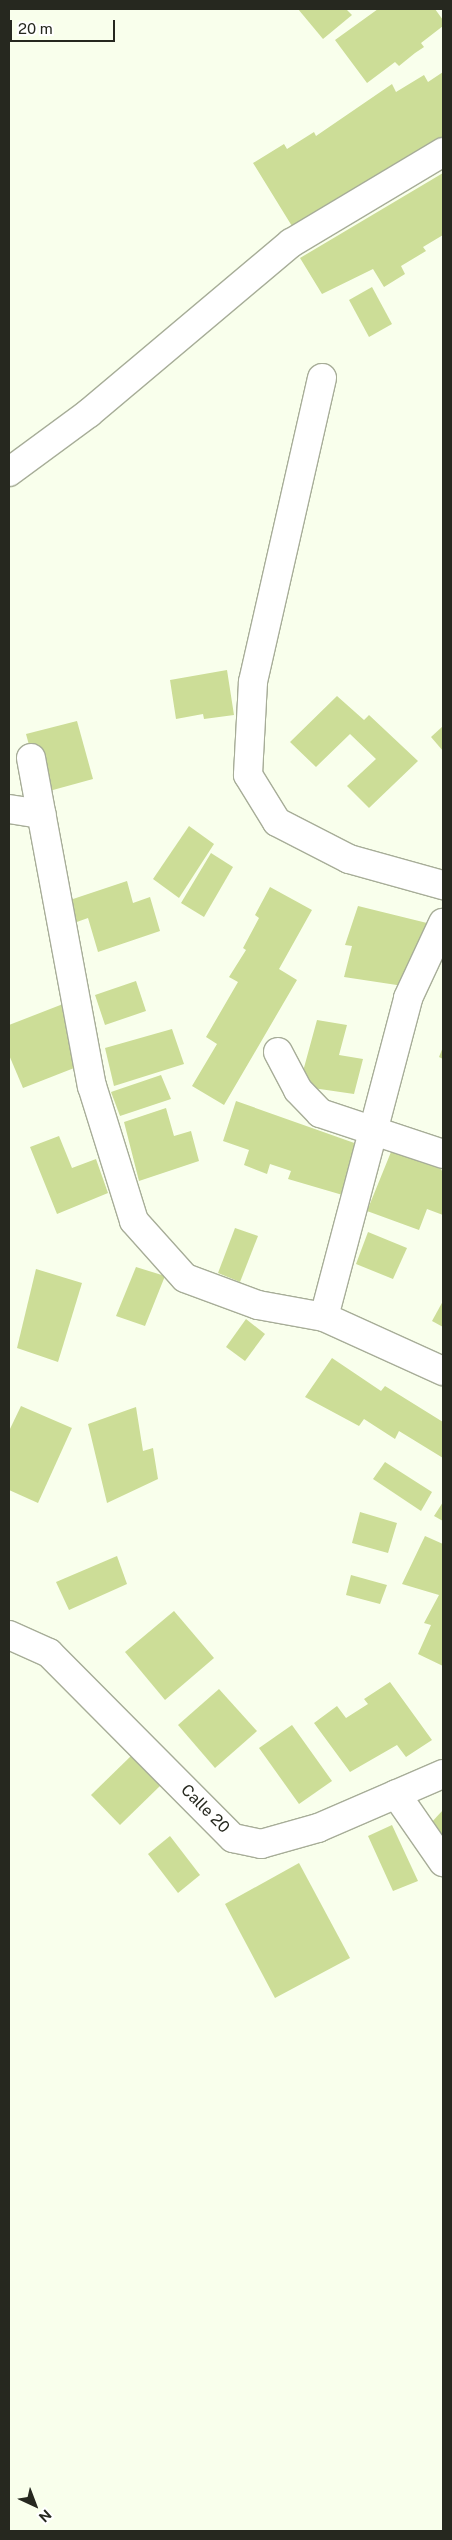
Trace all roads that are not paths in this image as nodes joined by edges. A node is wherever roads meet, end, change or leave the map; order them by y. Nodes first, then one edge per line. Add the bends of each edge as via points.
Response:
1 (443, 152) edge
2 (322, 378) dead end
3 (9, 472) edge
4 (31, 758) dead end
5 (9, 809) edge
6 (42, 814) junction
7 (443, 885) edge
8 (443, 923) edge
9 (278, 1052) dead end
10 (374, 1131) junction
11 (443, 1154) edge
12 (324, 1317) junction
13 (443, 1371) edge
14 (9, 1635) edge
15 (443, 1774) edge
16 (396, 1794) junction
17 (443, 1862) edge

1 - 3 street via 291,242 89,412
2 - 7 street via 253,682 248,775 277,822 348,859
4 - 6 street
5 - 6 street
6 - 12 street via 92,1086 134,1221 185,1278 258,1305
8 - 10 street via 408,998
9 - 10 street via 298,1090 320,1114
10 - 11 street
10 - 12 street
12 - 13 street
14 - 16 street, Calle 20 via 49,1654 233,1838 261,1844 318,1828
15 - 16 street, Calle 20
16 - 17 street

